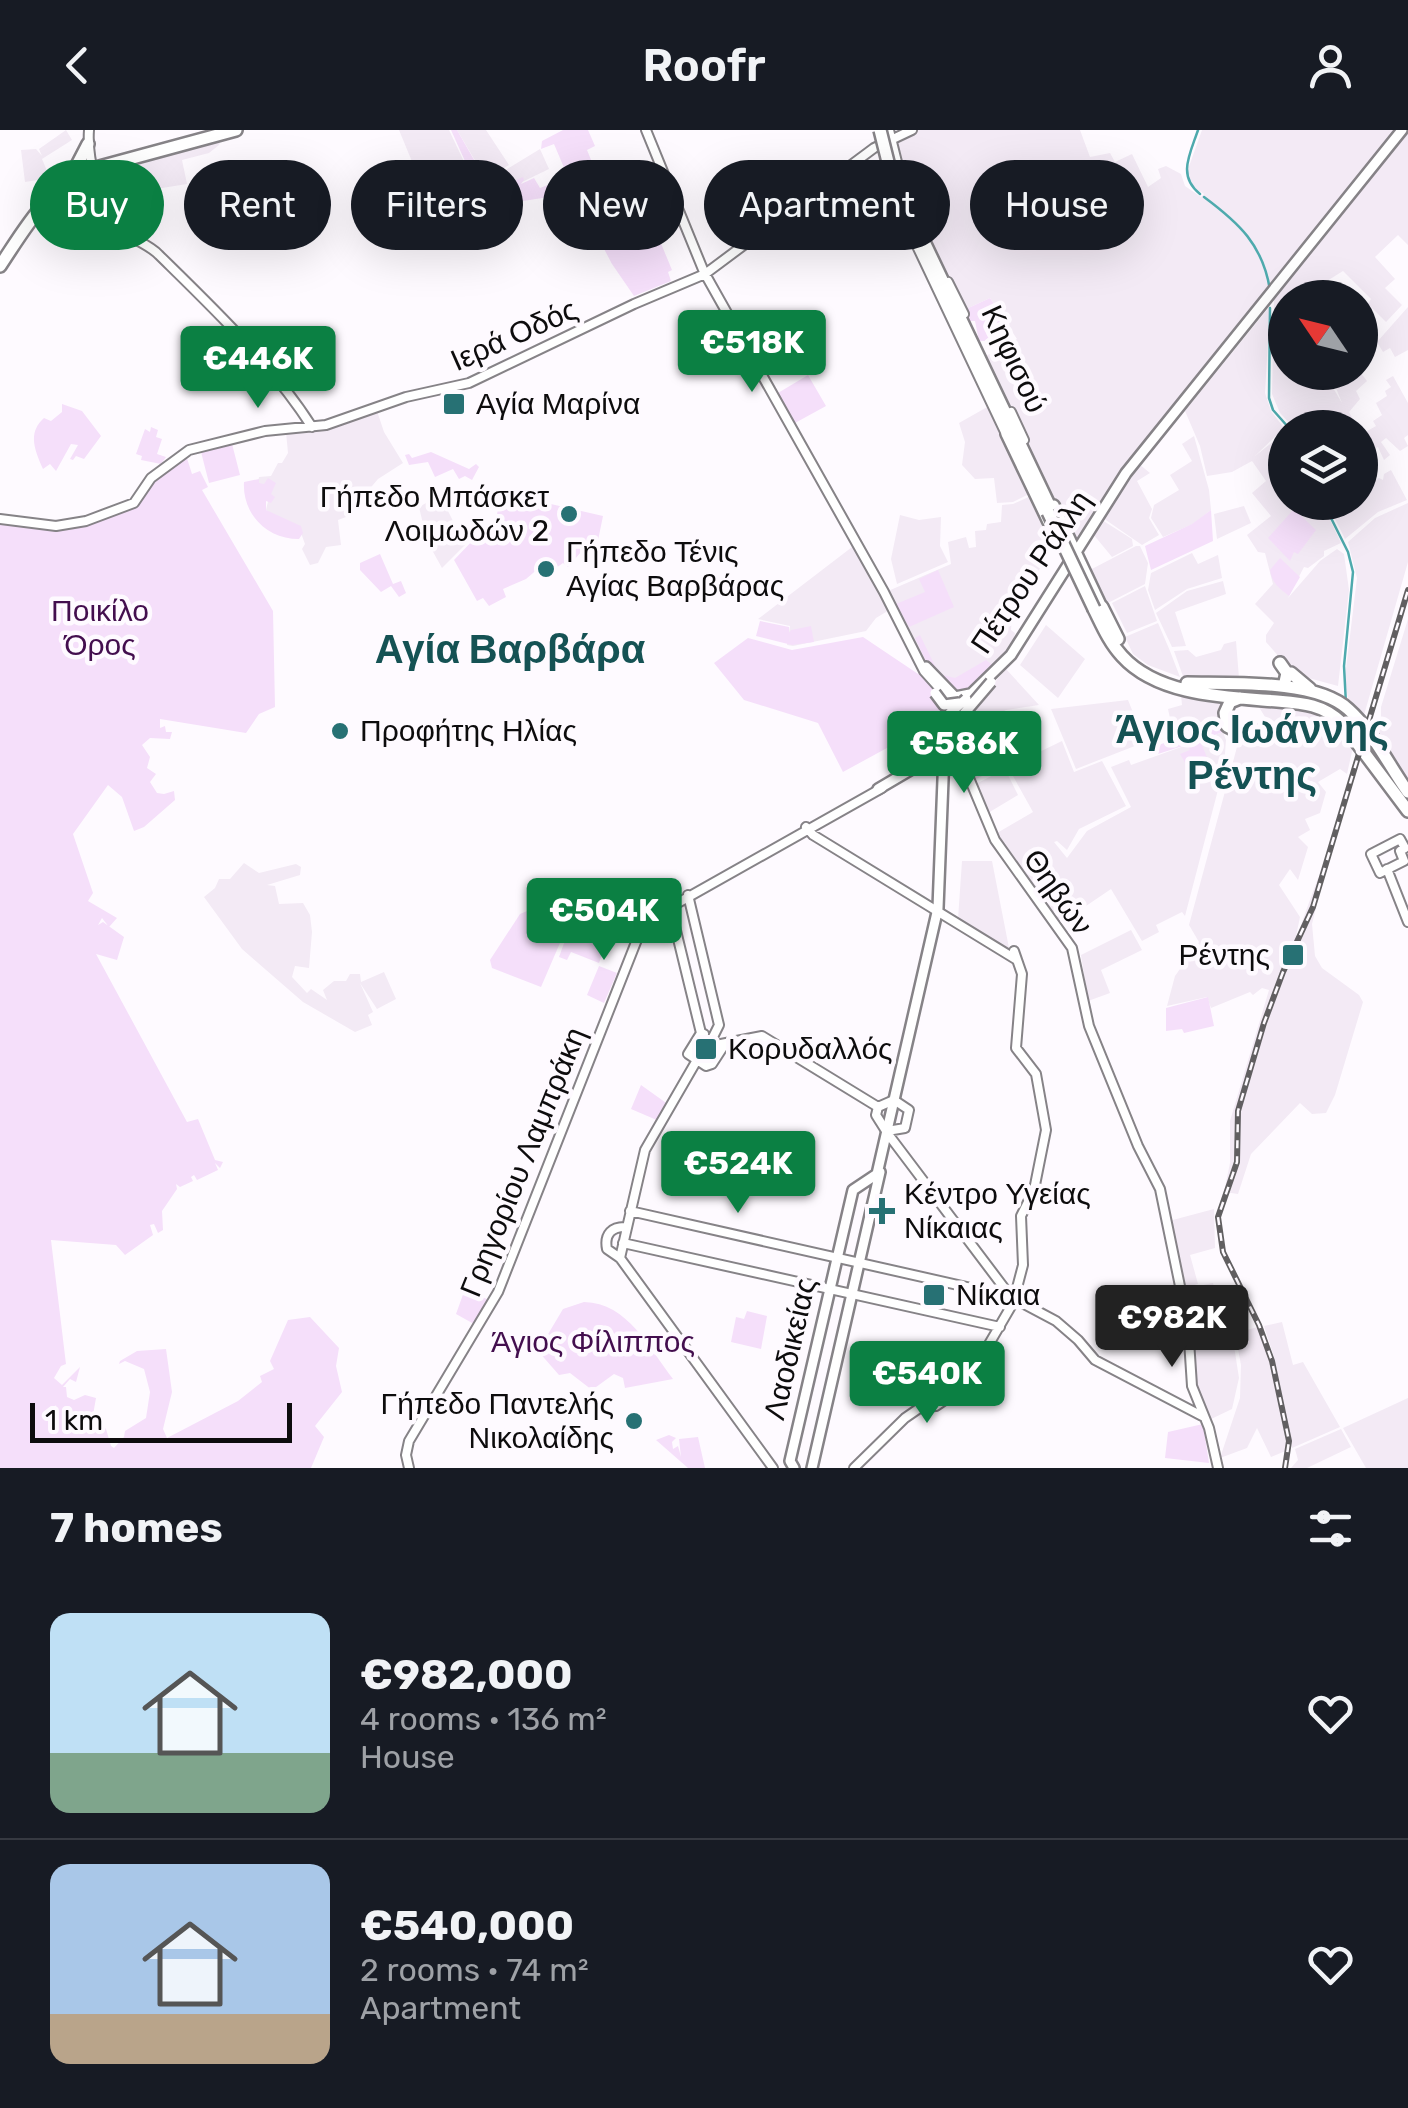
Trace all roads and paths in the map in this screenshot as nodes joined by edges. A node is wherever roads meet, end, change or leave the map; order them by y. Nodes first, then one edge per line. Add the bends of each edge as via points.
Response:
1 (89, 130) edge
2 (213, 130) edge
3 (236, 130) edge
4 (648, 130) edge
5 (912, 130) edge
6 (1404, 130) edge
7 (886, 138) edge
8 (89, 146) junction
9 (92, 160) edge
10 (96, 160) edge
11 (118, 160) edge
12 (123, 160) edge
13 (30, 209) edge
14 (30, 222) edge
15 (153, 250) edge
16 (919, 250) edge
17 (925, 250) edge
18 (927, 250) edge
19 (933, 250) edge
20 (921, 254) junction
21 (0, 255) edge
22 (699, 260) junction
23 (0, 266) edge
24 (706, 272) junction
25 (694, 277) junction
26 (948, 281) junction
27 (960, 315) junction
28 (962, 332) junction
29 (994, 393) junction
30 (308, 423) junction
31 (1006, 434) junction
32 (1029, 454) junction
33 (0, 519) edge
34 (1074, 557) junction
35 (1083, 597) joint
36 (1098, 608) junction
37 (1124, 655) junction
38 (1009, 658) junction
39 (1280, 663) dead end
40 (926, 667) junction
41 (1003, 670) junction
42 (1147, 676) junction
43 (1297, 677) dead end
44 (1272, 688) junction
45 (939, 692) junction
46 (1326, 696) junction
47 (1217, 698) dead end
48 (1244, 698) junction
49 (966, 700) junction
50 (1330, 712) junction
51 (1236, 728) dead end
52 (951, 739) junction
53 (1362, 754) joint
54 (878, 789) junction
55 (1408, 790) edge
56 (1393, 797) joint
57 (1407, 812) edge
58 (808, 828) junction
59 (943, 830) junction
60 (1406, 847) edge
61 (1387, 870) junction
62 (688, 896) junction
63 (670, 906) junction
64 (939, 911) junction
65 (1408, 922) edge
66 (701, 1033) junction
67 (720, 1044) junction
68 (697, 1060) junction
69 (895, 1100) junction
70 (878, 1107) junction
71 (888, 1135) junction
72 (852, 1190) joint
73 (630, 1211) junction
74 (627, 1227) junction
75 (624, 1243) junction
76 (620, 1258) junction
77 (837, 1258) junction
78 (858, 1262) junction
79 (830, 1288) junction
80 (851, 1295) junction
81 (1012, 1298) junction
82 (1000, 1327) junction
83 (1204, 1419) junction
84 (792, 1464) edge
85 (408, 1468) edge
86 (773, 1468) edge
87 (812, 1468) edge
88 (854, 1468) edge
89 (1216, 1468) edge

1 - 8 main road
2 - 11 highway
3 - 12 highway
4 - 22 main road, Θηβών
4 - 24 main road, Θηβών
5 - 7 main road, Ιερά Οδός
6 - 34 main road, Πέτρου Ράλλη via 1132,470
7 - 24 main road, Ιερά Οδός
8 - 9 highway
8 - 10 highway
13 - 21 highway
14 - 23 highway
15 - 30 main road via 235,330
16 - 20 main road, Κηφισού
17 - 28 highway
18 - 27 highway
19 - 26 main road, Κηφισού
20 - 28 highway
20 - 31 main road, Κηφισού
22 - 24 main road, Θηβών
22 - 25 main road
24 - 25 main road, Ιερά Οδός
24 - 30 main road, Ιερά Οδός via 469,383
24 - 40 main road, Θηβών
24 - 45 main road, Θηβών
25 - 30 main road, Ιερά Οδός via 468,380
26 - 27 highway
26 - 32 main road, Κηφισού
27 - 29 highway
28 - 29 highway
29 - 31 highway
29 - 32 highway
29 - 36 highway, bridge
30 - 33 main road, Ιερά Οδός via 190,447 153,474 131,503 51,527
31 - 34 main road, Κηφισού via 1055,537
32 - 34 main road, Κηφισού
34 - 35 main road, Κηφισού
34 - 36 main road, Κηφισού
34 - 38 main road, Πέτρου Ράλλη
34 - 41 main road, Πέτρου Ράλλη
35 - 37 highway via 1107,641
36 - 37 highway
37 - 42 highway
37 - 44 highway via 1172,680
38 - 40 main road via 962,698
38 - 49 main road, Πέτρου Ράλλη, bridge
39 - 44 highway via 1287,680
40 - 52 main road, Θηβών via 952,697
41 - 52 main road
41 - 52 main road, Πέτρου Ράλλη, bridge
42 - 47 highway
42 - 48 highway
43 - 46 highway
44 - 46 highway
45 - 49 main road, bridge via 948,706
45 - 52 main road, Θηβών via 952,703
46 - 55 highway via 1348,709
48 - 50 highway
48 - 51 highway via 1226,708 1225,722
49 - 52 main road, Πέτρου Ράλλη, bridge via 950,713
50 - 53 highway
50 - 57 highway
52 - 54 main road, Γρηγορίου Λαμπράκη
52 - 54 main road, bridge
52 - 58 main road, Γρηγορίου Λαμπράκη
52 - 59 main road, Πέτρου Ράλλη
52 - 59 main road, Πέτρου Ράλλη, bridge
52 - 64 main road, Πέτρου Ράλλη
52 - 83 main road, Θηβών via 995,840 1074,952 1090,1026 1160,1189 1188,1325 1193,1389
53 - 56 main road
54 - 58 main road, Γρηγορίου Λαμπράκη
56 - 57 highway
58 - 62 main road, Γρηγορίου Λαμπράκη
58 - 64 main road
59 - 64 main road, Πέτρου Ράλλη
60 - 61 main road via 1400,852 1404,861
60 - 61 main road via 1400,839 1370,854 1380,873
61 - 65 main road
62 - 63 main road, Γρηγορίου Λαμπράκη
62 - 67 main road
63 - 66 main road
63 - 85 main road, Γρηγορίου Λαμπράκη via 638,937 498,1292 410,1441
64 - 69 main road, Πέτρου Ράλλη
64 - 81 main road via 1012,953 1022,984 1016,1048 1036,1074 1046,1132 1036,1184 1021,1216 1023,1265
66 - 67 main road
66 - 68 main road via 688,1054
67 - 68 main road via 711,1066
67 - 70 main road via 762,1036
68 - 73 main road via 648,1143
69 - 70 main road
69 - 71 main road, Πέτρου Ράλλη
69 - 71 main road via 909,1110 905,1128
70 - 71 main road
71 - 72 main road, Πέτρου Ράλλη via 876,1176
71 - 78 main road, Πέτρου Ράλλη
71 - 81 main road
72 - 77 main road, Λαοδικείας
73 - 74 main road
73 - 77 main road
74 - 75 main road
74 - 76 main road via 615,1228 606,1240
75 - 76 main road
75 - 79 main road
76 - 86 main road
77 - 78 main road
77 - 79 main road, Λαοδικείας
78 - 80 main road, Πέτρου Ράλλη
78 - 81 main road
79 - 80 main road
79 - 84 main road, Λαοδικείας
80 - 82 main road
80 - 87 main road, Πέτρου Ράλλη
81 - 82 main road
81 - 83 main road via 1054,1320 1092,1358
82 - 88 main road via 963,1388 905,1418
83 - 89 main road, Θηβών

